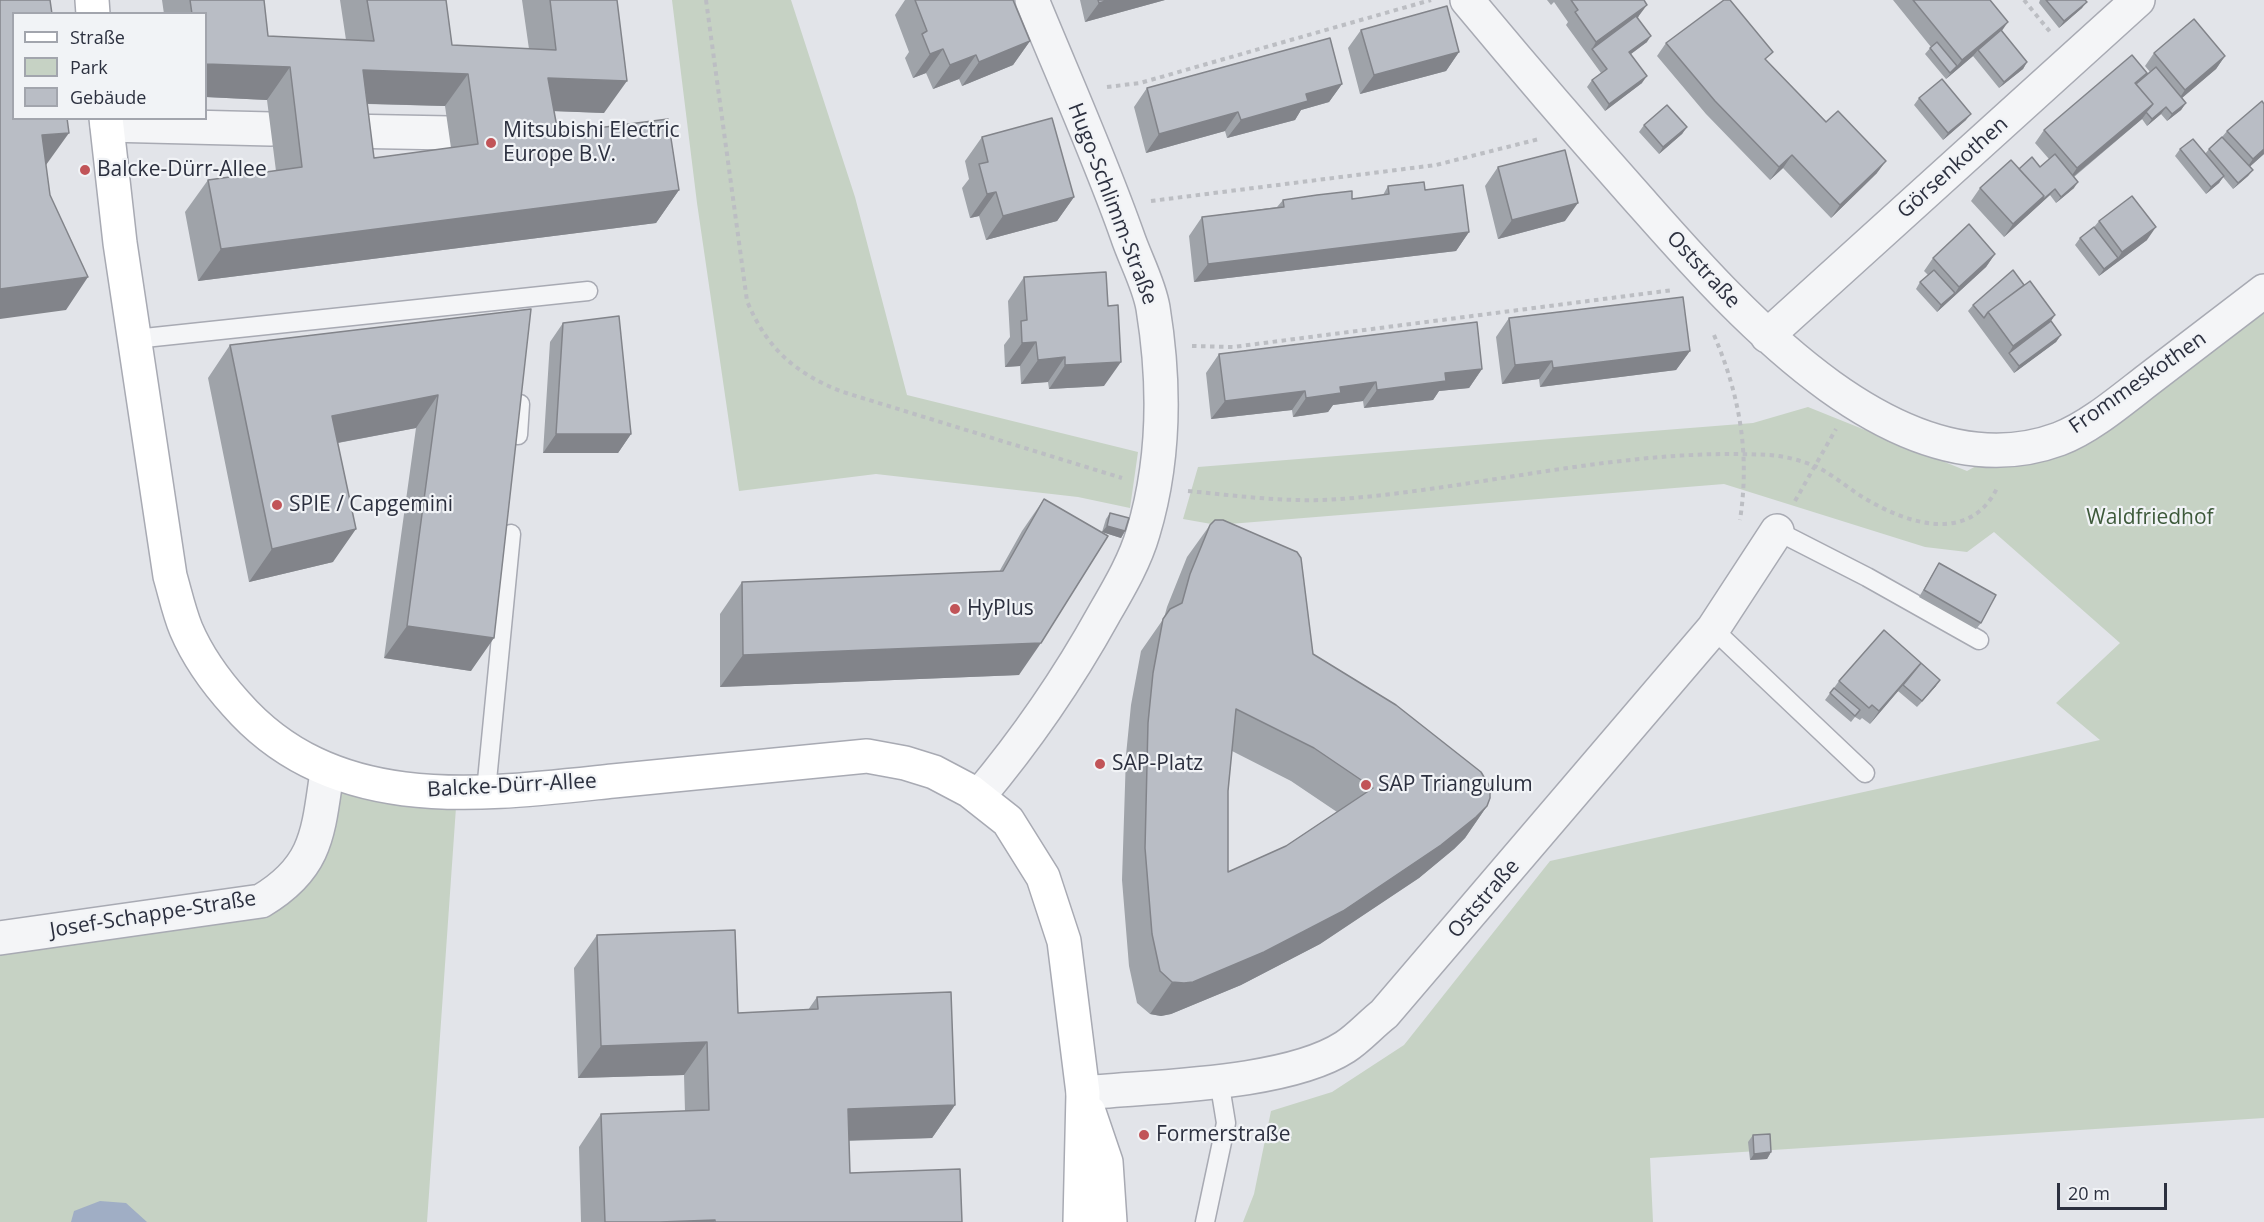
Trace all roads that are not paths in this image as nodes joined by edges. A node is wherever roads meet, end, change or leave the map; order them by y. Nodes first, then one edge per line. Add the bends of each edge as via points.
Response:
1 (1032, 0) edge
2 (1467, 0) edge
3 (2139, 0) edge
4 (106, 122) edge
5 (271, 129) dead end
6 (344, 131) edge
7 (449, 133) dead end
8 (588, 291) dead end
9 (2264, 291) edge
10 (526, 298) junction
11 (525, 320) edge
12 (1767, 336) junction
13 (135, 339) junction
14 (520, 389) edge
15 (518, 435) edge
16 (2001, 452) joint
17 (1777, 531) joint
18 (511, 534) edge
19 (1713, 629) junction
20 (1979, 640) dead end
21 (327, 772) junction
22 (1865, 773) dead end
23 (486, 791) junction
24 (978, 797) junction
25 (0, 938) edge
26 (1219, 1080) junction
27 (1083, 1093) junction
28 (1080, 1222) edge
29 (1110, 1222) edge
30 (1205, 1222) edge

1 - 24 street, Hugo-Schlimm-Straße via 1118,209 1153,306 1161,429 1155,488 1143,535 1123,581 1035,725
2 - 12 street, Oststraße via 1705,274
3 - 12 street, Görsenkothen
4 - 5 street
4 - 13 street, Balcke-Dürr-Allee
6 - 7 street
8 - 10 lane
9 - 16 street, Frommeskothen via 2116,405 2060,439
10 - 11 lane
10 - 13 lane
12 - 16 street, Oststraße via 1814,376 1874,414 1962,449
13 - 21 street, Balcke-Dürr-Allee via 162,531 186,629 219,686 247,717 288,752
14 - 15 lane
17 - 19 street, Oststraße
17 - 20 lane
18 - 23 lane
19 - 22 lane
19 - 26 street, Oststraße via 1384,1014 1345,1046 1313,1062 1268,1074
21 - 23 street, Balcke-Dürr-Allee via 399,790
21 - 25 street, Josef-Schappe-Straße via 318,836 312,849 284,887 261,901
23 - 24 street, Balcke-Dürr-Allee via 867,756 934,772
24 - 27 street, Balcke-Dürr-Allee via 1008,821 1053,900 1064,941
26 - 27 street, Oststraße
26 - 30 lane via 1226,1123
27 - 28 street, Balcke-Dürr-Allee
27 - 29 street, Balcke-Dürr-Allee via 1107,1162

